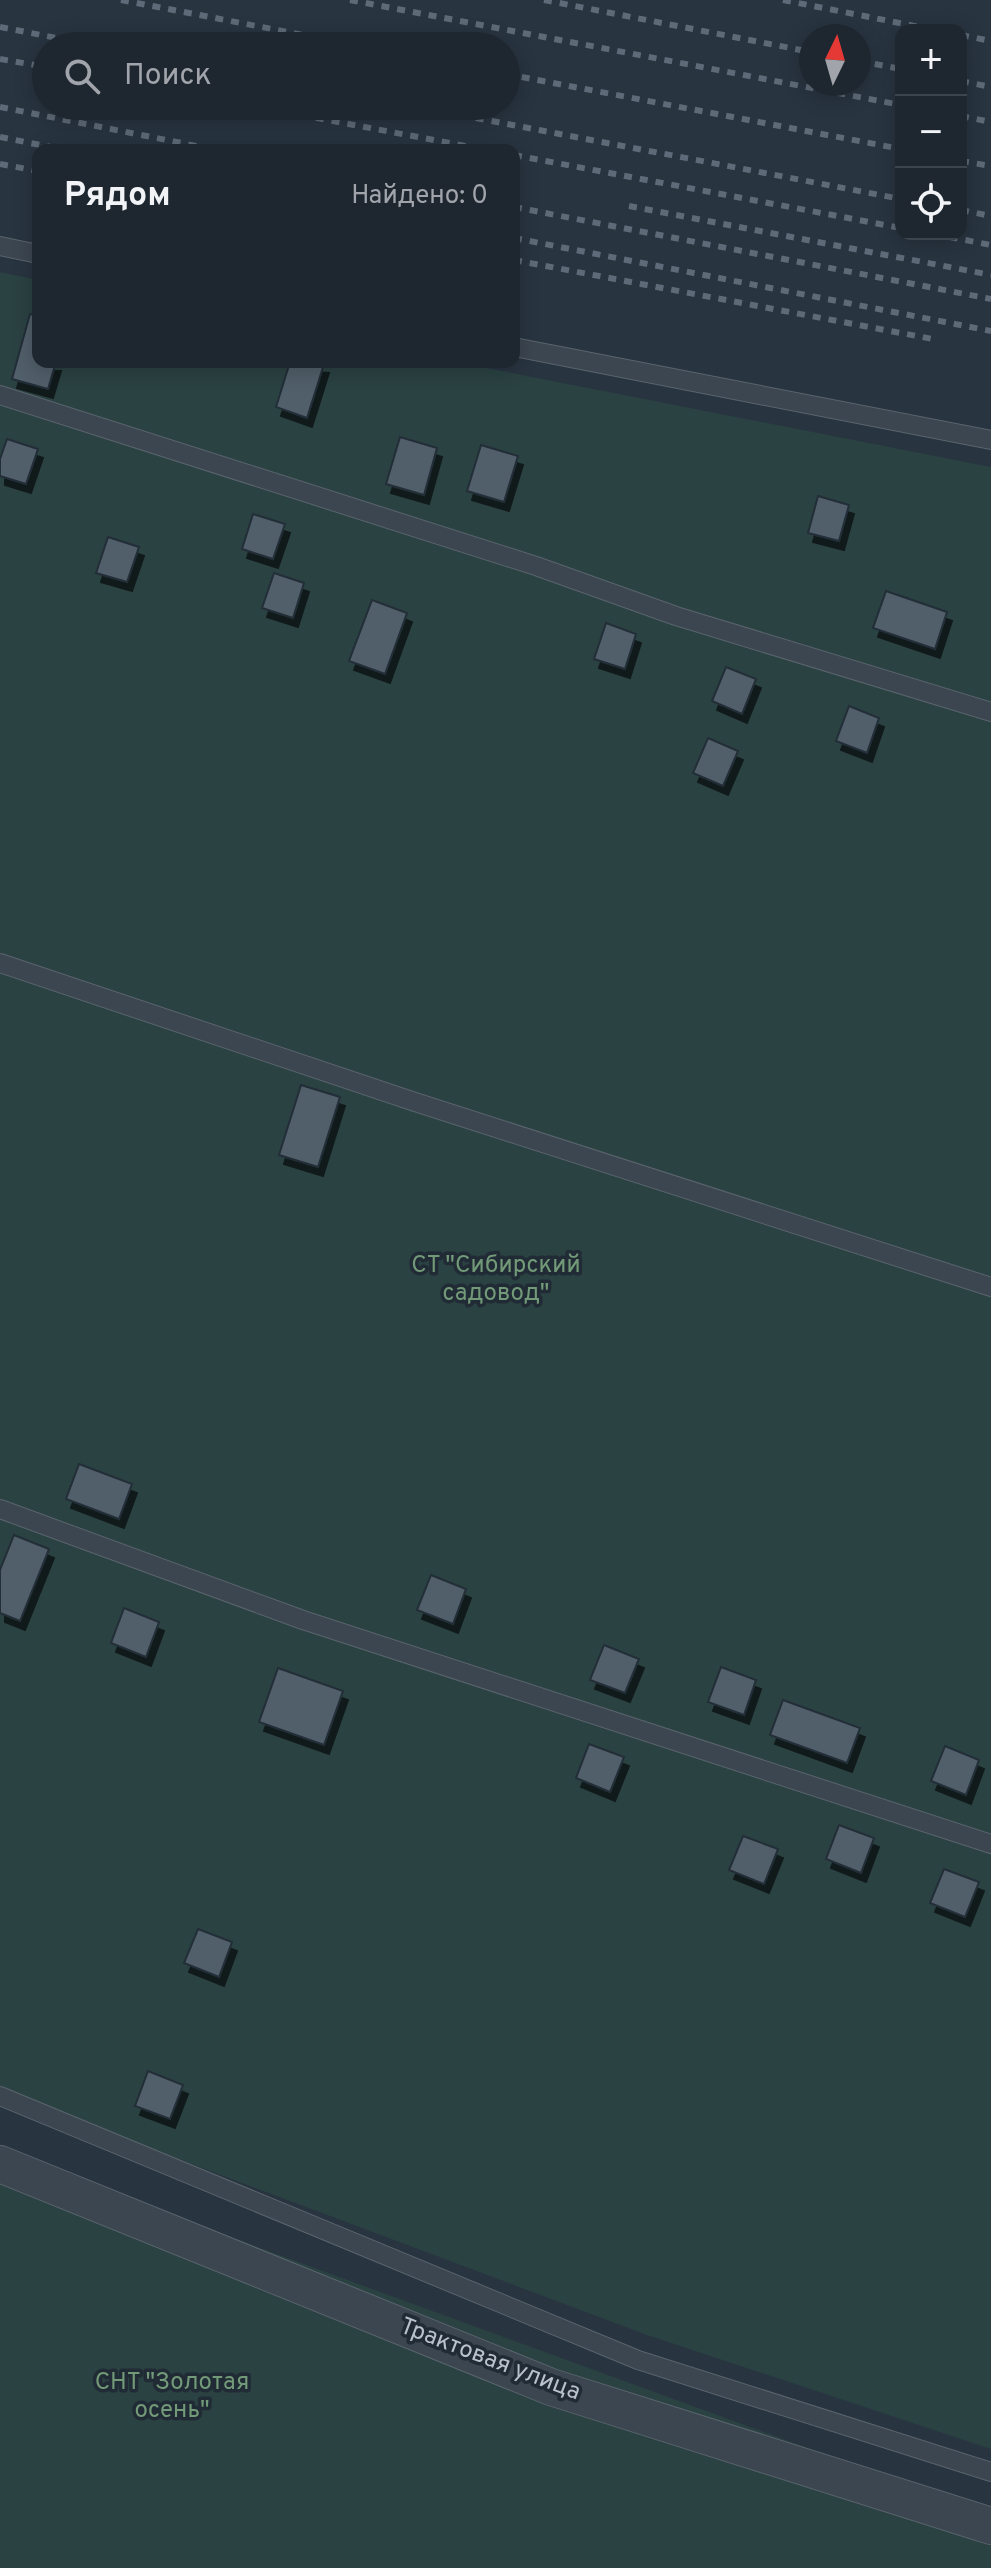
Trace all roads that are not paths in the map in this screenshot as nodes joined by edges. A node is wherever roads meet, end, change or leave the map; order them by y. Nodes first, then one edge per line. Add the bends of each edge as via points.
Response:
1 (0, 246) edge
2 (32, 253) edge
3 (520, 348) edge
4 (0, 395) edge
5 (991, 440) edge
6 (991, 712) edge
7 (0, 963) edge
8 (991, 1287) edge
9 (0, 1509) edge
10 (991, 1844) edge
11 (0, 2096) edge
12 (0, 2164) edge
13 (991, 2472) edge
14 (991, 2526) edge

1 - 2 lane
3 - 5 lane
4 - 6 lane via 536,566 676,616
7 - 8 lane
9 - 10 lane via 303,1620
11 - 13 lane via 638,2360
12 - 14 street, Трактовая улица via 551,2387

